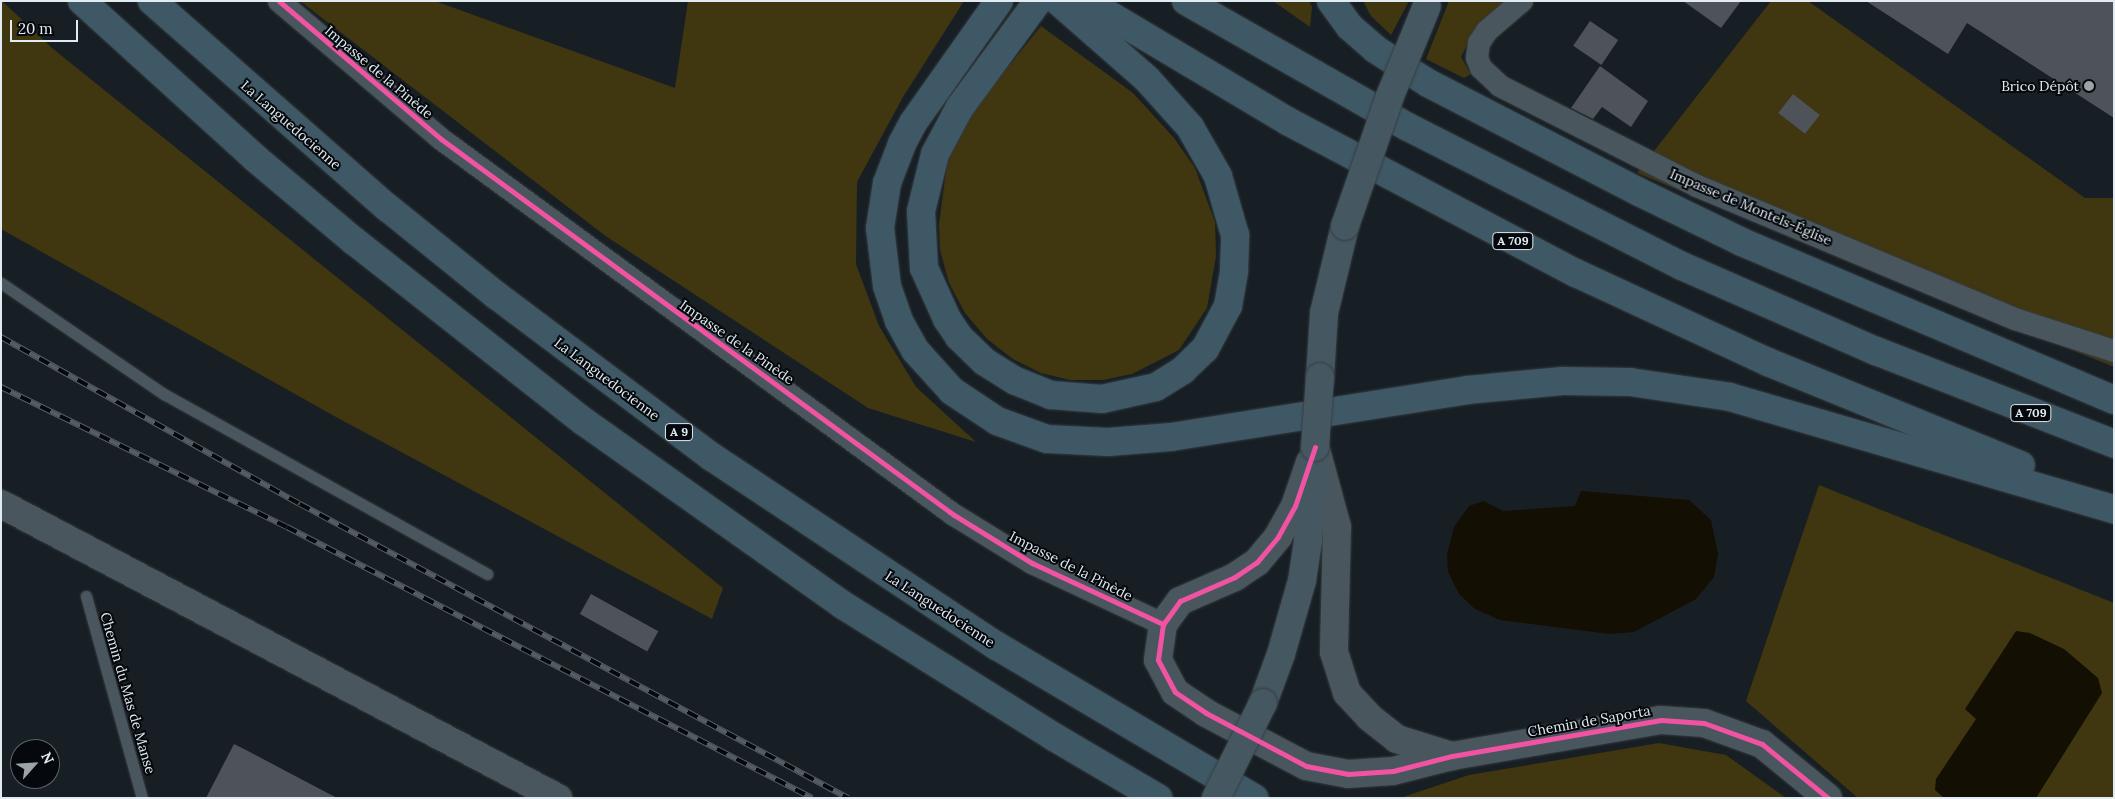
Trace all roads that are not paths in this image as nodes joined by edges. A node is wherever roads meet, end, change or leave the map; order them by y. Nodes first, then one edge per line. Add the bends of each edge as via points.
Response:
1 (82, 1) edge
2 (152, 1) edge
3 (279, 1) edge
4 (999, 1) edge
5 (1038, 1) edge
6 (1058, 1) edge
7 (1086, 1) edge
8 (1186, 1) edge
9 (1331, 1) edge
10 (1522, 1) edge
11 (1428, 4) edge
12 (1, 283) edge
13 (2114, 351) edge
14 (2114, 400) edge
15 (2114, 444) edge
16 (1315, 447) junction
17 (2114, 500) edge
18 (1, 504) edge
19 (2114, 508) edge
20 (487, 574) dead end
21 (86, 596) dead end
22 (1162, 624) junction
23 (1452, 756) junction
24 (142, 798) edge
25 (558, 798) edge
26 (1158, 798) edge
27 (1216, 798) edge
28 (1254, 798) edge
29 (1828, 798) edge

1 - 26 highway via 255,158 354,241 583,421 844,605
2 - 28 highway, La Languedocienne / A 9 via 388,208 496,295 704,451 997,646
3 - 22 street, Impasse de la Pinède via 441,138 954,515 1032,563
4 - 19 highway via 913,123 892,164 883,203 881,247 892,303 915,350 952,392 1012,428 1065,442 1116,442 1467,390 1563,381 1630,382 1730,397
5 - 6 highway via 960,107 929,173 920,232 924,268 938,304 972,351 1000,373 1034,389 1086,400 1121,396 1156,386 1193,360 1221,322 1234,270 1235,235 1218,176 1190,127 1147,80
7 - 17 highway, A 709 via 1289,122 1576,273 1768,362
8 - 15 highway, A 709 via 1408,127 1682,266 1876,351
9 - 14 highway via 1362,38 1428,83 1639,192 1742,242
10 - 13 street, Impasse de Montels-Église via 1487,30 1479,43 1477,58 1481,68 1500,86 1697,186 2016,319
11 - 16 main road, bridge via 1390,96 1345,226 1324,313
12 - 20 lane via 164,394
16 - 22 street via 1295,506 1273,543 1256,562 1235,577 1180,601
16 - 23 street via 1337,527 1334,652 1347,693 1369,717 1397,739
16 - 27 main road, bridge via 1302,581 1263,702
18 - 25 street
21 - 24 lane, Chemin du Mas de Manse
22 - 23 street, Chemin de Saporta via 1158,660 1176,692 1206,713 1306,766 1348,774 1393,771
23 - 29 street, Chemin de Saporta via 1661,720 1704,723 1762,744

